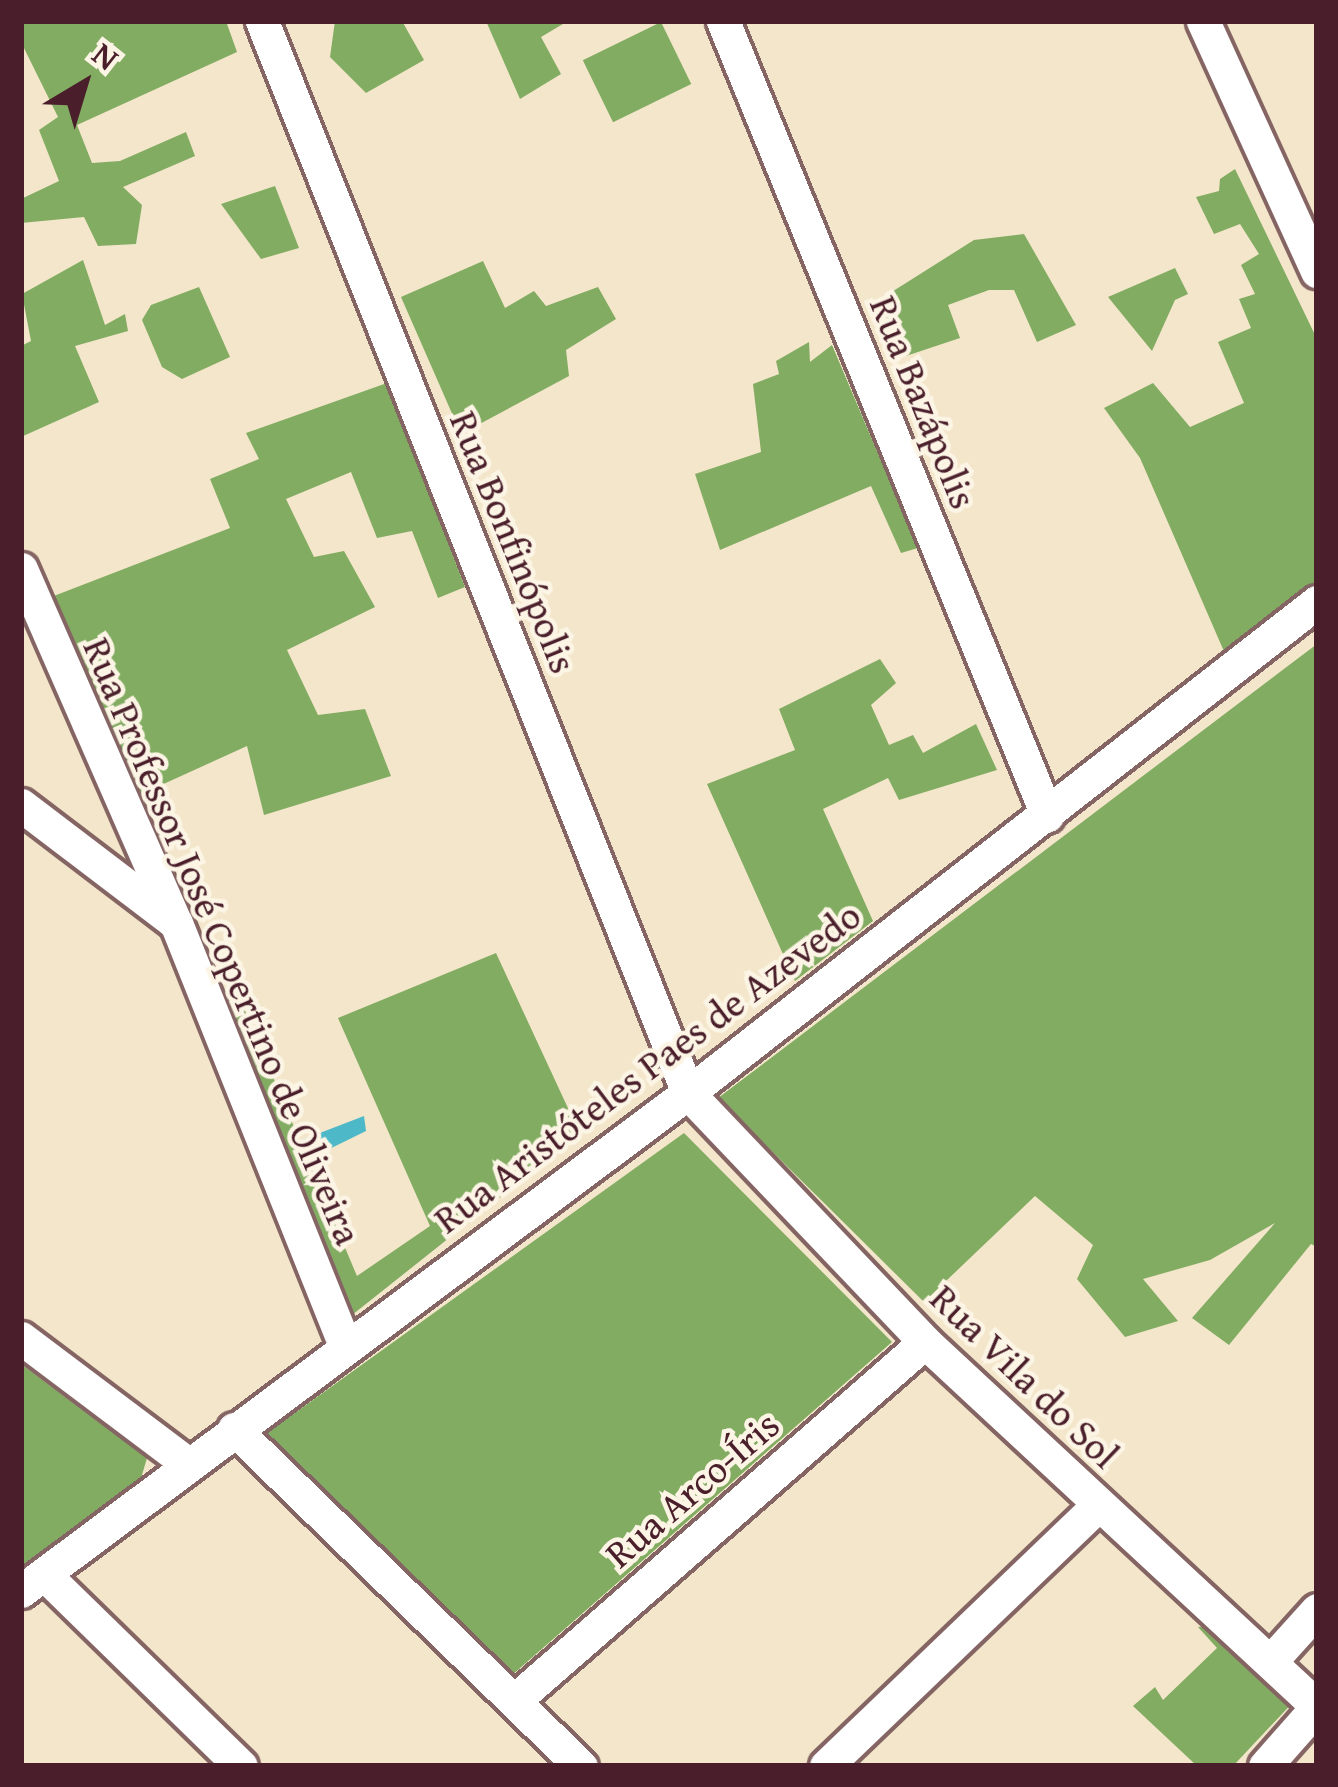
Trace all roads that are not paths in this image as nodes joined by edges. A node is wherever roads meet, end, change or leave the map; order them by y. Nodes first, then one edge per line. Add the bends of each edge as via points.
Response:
1 (262, 21) edge
2 (723, 21) edge
3 (1203, 21) edge
4 (1317, 271) edge
5 (21, 569) edge
6 (1317, 602) edge
7 (21, 805) edge
8 (1047, 814) junction
9 (176, 923) junction
10 (688, 1093) junction
11 (21, 1338) edge
12 (926, 1342) junction
13 (346, 1347) junction
14 (234, 1430) junction
15 (187, 1463) junction
16 (1097, 1505) junction
17 (33, 1582) edge
18 (1317, 1610) edge
19 (1270, 1662) junction
20 (515, 1700) junction
21 (1317, 1707) edge
22 (241, 1766) edge
23 (581, 1766) edge
24 (826, 1766) edge
25 (1265, 1766) edge

1 - 10 street, Rua Bonfinópolis
2 - 8 street, Rua Bazápolis
3 - 4 street
5 - 9 street, Rua Professor José Copertino de Oliveira
6 - 8 street, Rua Aristóteles Paes de Azevedo
7 - 9 street
8 - 10 street, Rua Aristóteles Paes de Azevedo
9 - 13 street, Rua Professor José Copertino de Oliveira
10 - 12 street, Rua Vila do Sol
10 - 13 street, Rua Aristóteles Paes de Azevedo
11 - 15 street
12 - 16 street, Rua Vila do Sol
12 - 20 street, Rua Arco-Íris
13 - 14 street, Rua Aristóteles Paes de Azevedo
14 - 15 street, Rua Aristóteles Paes de Azevedo
14 - 20 street
15 - 17 street, Rua Aristóteles Paes de Azevedo
16 - 19 street, Rua Vila do Sol
16 - 24 street
17 - 22 street
18 - 19 street
19 - 21 street, Rua Vila do Sol
20 - 23 street
21 - 25 street

